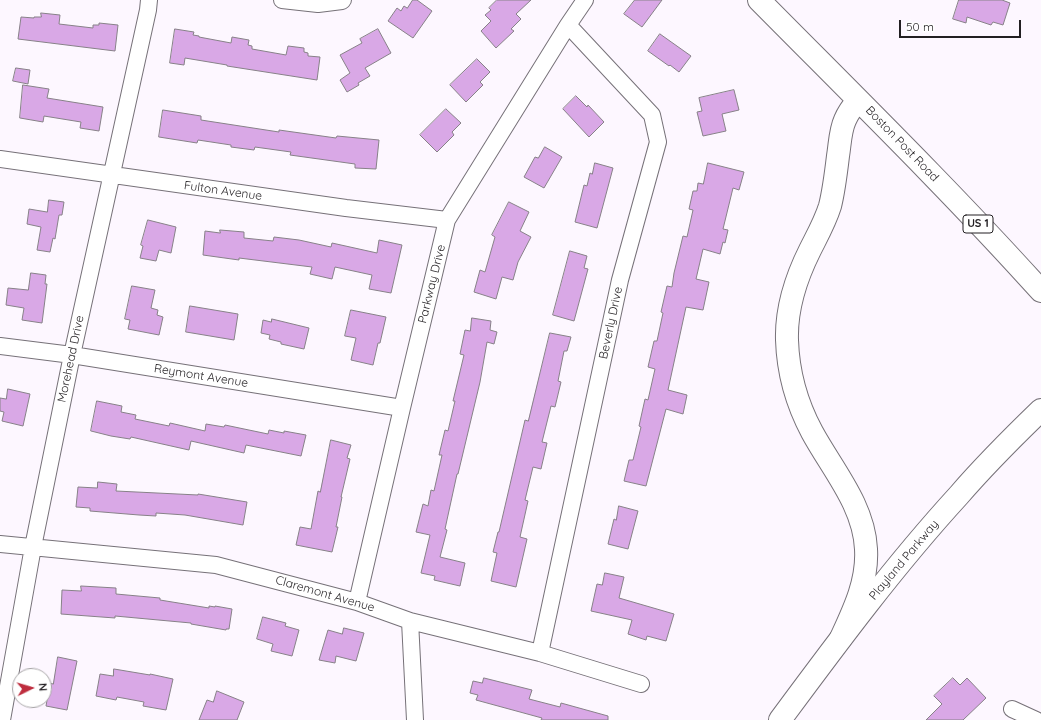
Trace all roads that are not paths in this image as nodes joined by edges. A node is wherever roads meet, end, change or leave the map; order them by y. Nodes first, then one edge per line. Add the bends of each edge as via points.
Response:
1 (148, 0) edge
2 (282, 0) edge
3 (343, 0) edge
4 (585, 0) edge
5 (759, 0) edge
6 (568, 25) junction
7 (858, 100) junction
8 (0, 159) edge
9 (111, 175) junction
10 (447, 220) junction
11 (1041, 291) edge
12 (0, 346) edge
13 (72, 355) junction
14 (402, 408) junction
15 (1041, 410) edge
16 (0, 544) edge
17 (33, 547) junction
18 (357, 602) junction
19 (410, 621) junction
20 (841, 638) junction
21 (540, 653) junction
22 (642, 684) dead end
23 (1012, 709) dead end
24 (2, 720) edge
25 (415, 720) edge
26 (780, 720) edge
27 (1036, 720) edge

1 - 9 street, Morehead Drive via 148,10
2 - 3 street via 318,4
4 - 6 street, Parkway Drive
5 - 7 main road, Boston Post Road / US 1
6 - 10 street, Parkway Drive
6 - 21 street, Beverly Drive via 652,115 658,142 620,280
7 - 11 main road, Boston Post Road / US 1
7 - 20 main road via 845,121 841,135 828,212 799,275 792,297 787,339 788,360 799,404 812,432 849,495 864,531 866,568 859,595
8 - 9 street, Fulton Avenue
9 - 10 street, Fulton Avenue
9 - 13 street, Morehead Drive
10 - 14 street, Parkway Drive
12 - 13 street, Reymont Avenue
13 - 14 street, Reymont Avenue
13 - 17 street, Morehead Drive
14 - 18 street, Parkway Drive
15 - 20 main road, Playland Parkway via 959,494
16 - 17 street, Claremont Avenue
17 - 18 street, Claremont Avenue via 216,565
17 - 24 street, Morehead Drive
18 - 19 street, Claremont Avenue
19 - 21 street, Claremont Avenue
19 - 25 street
20 - 26 main road, Playland Parkway
21 - 22 street, Claremont Avenue
23 - 27 street

